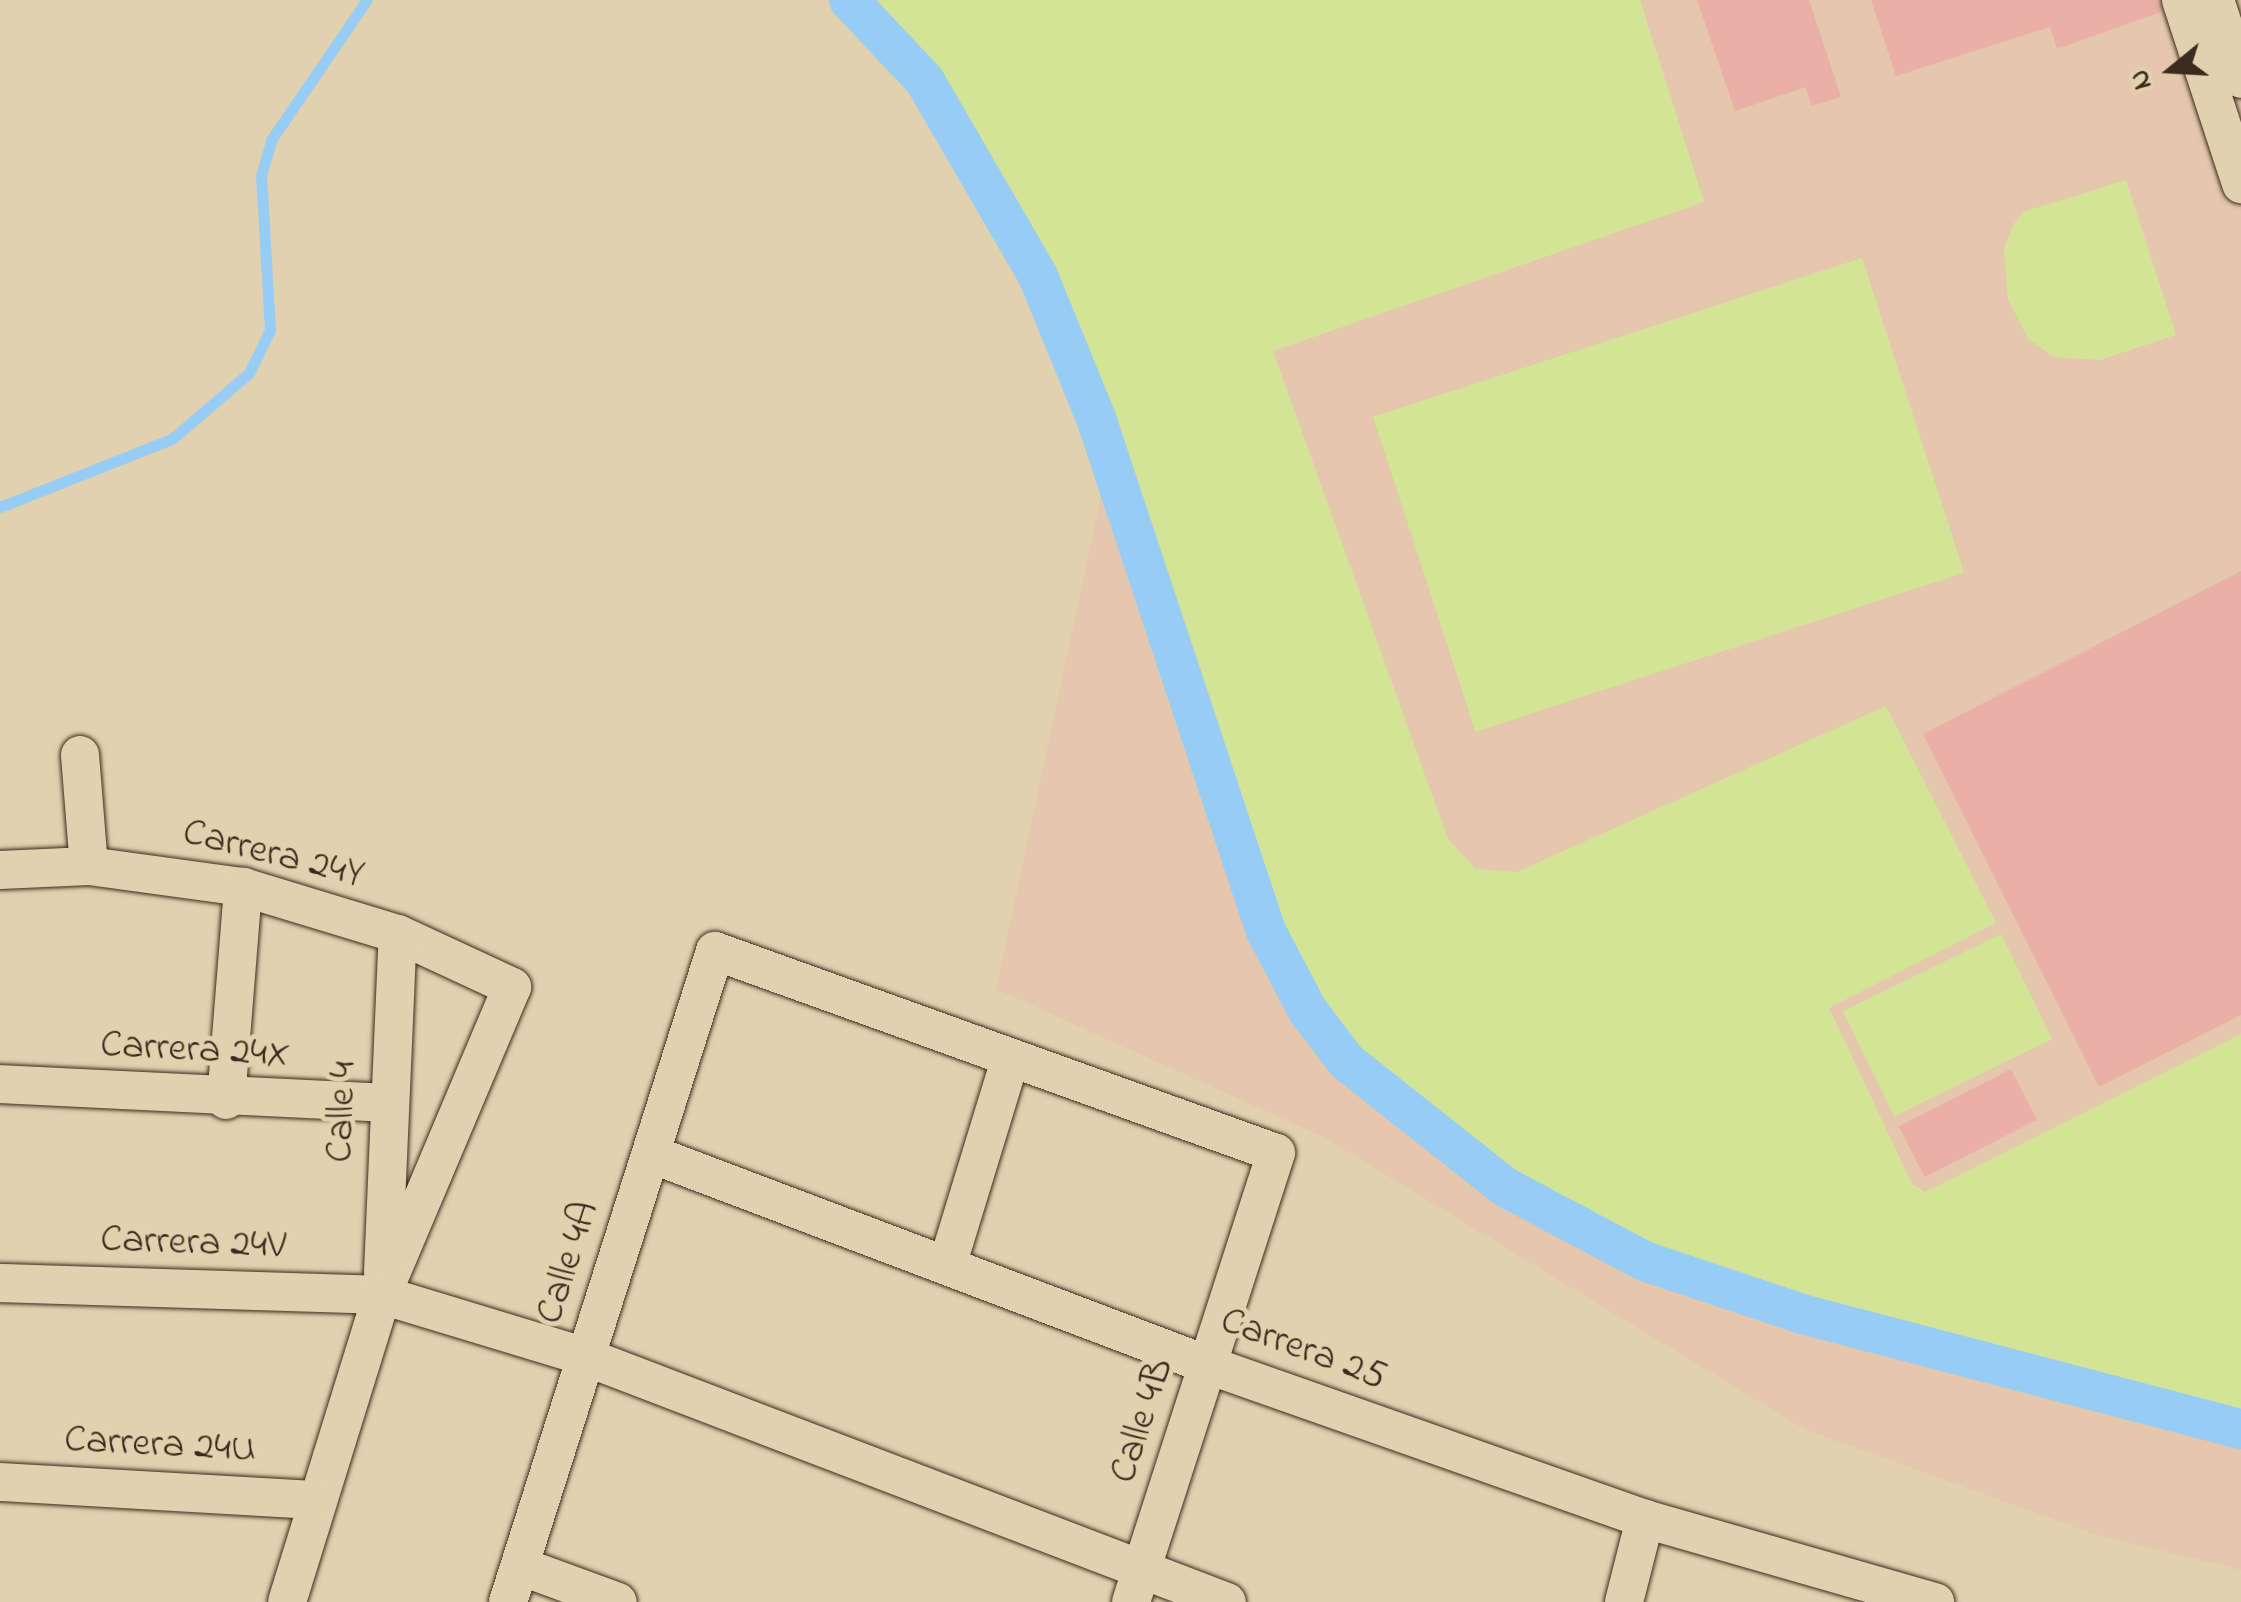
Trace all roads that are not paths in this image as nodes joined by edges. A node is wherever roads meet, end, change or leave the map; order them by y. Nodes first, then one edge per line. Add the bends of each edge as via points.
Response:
1 (2181, 0) edge
2 (2215, 0) edge
3 (2241, 79) edge
4 (2241, 184) edge
5 (80, 755) dead end
6 (89, 866) junction
7 (0, 870) edge
8 (243, 887) junction
9 (398, 934) junction
10 (512, 986) joint
11 (1010, 1060) junction
12 (0, 1084) edge
13 (226, 1100) junction
14 (386, 1103) junction
15 (651, 1154) junction
16 (947, 1266) junction
17 (0, 1283) edge
18 (382, 1295) junction
19 (586, 1357) junction
20 (1208, 1365) junction
21 (0, 1482) edge
22 (316, 1500) junction
23 (1645, 1519) junction
24 (514, 1584) edge
25 (1136, 1588) edge
26 (287, 1602) edge
27 (618, 1602) edge
28 (1227, 1602) edge
29 (1624, 1602) edge
30 (1935, 1602) edge

1 - 4 street
2 - 3 street
5 - 6 street
6 - 7 street, Carrera 24Y
6 - 8 street, Carrera 24Y
8 - 9 street, Carrera 24Y
8 - 13 street
9 - 10 street, Carrera 24Y
9 - 14 street, Calle 4
10 - 18 street, Calle 4
11 - 15 street, Calle 4A via 716,952
11 - 16 street
11 - 20 street, Calle 4B via 1276,1153
12 - 13 street, Carrera 24X
13 - 14 street, Carrera 24X
14 - 18 street, Calle 4
15 - 16 street, Carrera 25
15 - 19 street, Calle 4A
16 - 20 street, Carrera 25
17 - 18 street, Carrera 24V
18 - 19 street
18 - 22 street, Calle 4
19 - 24 street, Calle 4A
19 - 25 street
20 - 23 street, Carrera 25
20 - 25 street, Calle 4B
21 - 22 street, Carrera 24U
22 - 26 street, Calle 4
23 - 29 street
23 - 30 street, Carrera 25
24 - 27 street
25 - 28 street

